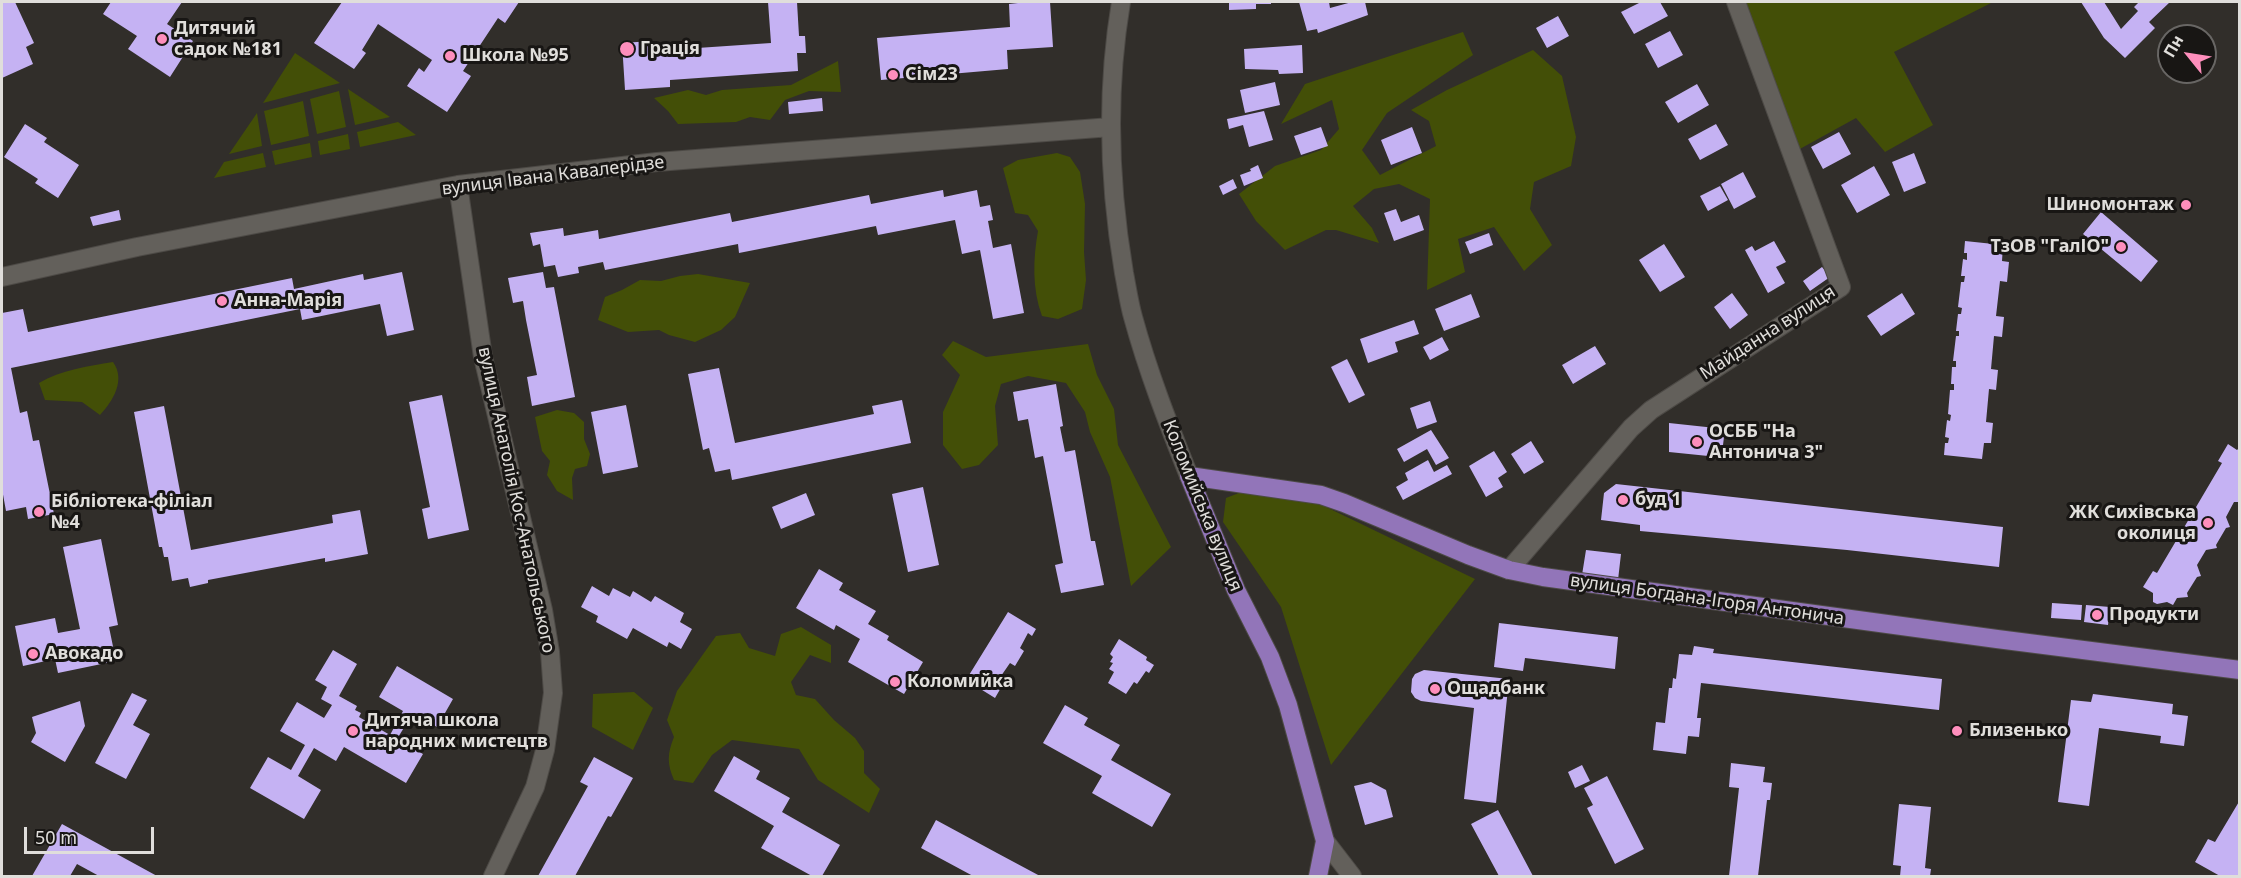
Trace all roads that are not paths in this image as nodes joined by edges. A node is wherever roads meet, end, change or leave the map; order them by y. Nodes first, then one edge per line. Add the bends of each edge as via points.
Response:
1 (1121, 2) edge
2 (1736, 2) edge
3 (1111, 127) junction
4 (458, 185) junction
5 (2, 277) edge
6 (1189, 476) junction
7 (1509, 570) junction
8 (2240, 670) edge
9 (1325, 841) junction
10 (493, 876) edge
11 (1317, 876) edge
12 (1352, 876) edge

1 - 3 street, Коломийська вулиця
2 - 7 street, Майданна вулиця via 1841,287 1651,410 1630,428
3 - 4 street, вулиця Івана Кавалерідзе via 657,162
3 - 6 street, Коломийська вулиця via 1115,206 1132,315 1157,398
4 - 5 street, вулиця Івана Кавалерідзе
4 - 10 street, вулиця Анатолія Кос-Анатольського via 483,357 543,610 554,693 535,787
6 - 7 main road, вулиця Богдана-Ігоря Антонича via 1321,495
6 - 9 main road, Коломийська вулиця via 1288,705
7 - 8 main road, вулиця Богдана-Ігоря Антонича via 1650,593
9 - 11 main road, Коломийська вулиця
9 - 12 street

